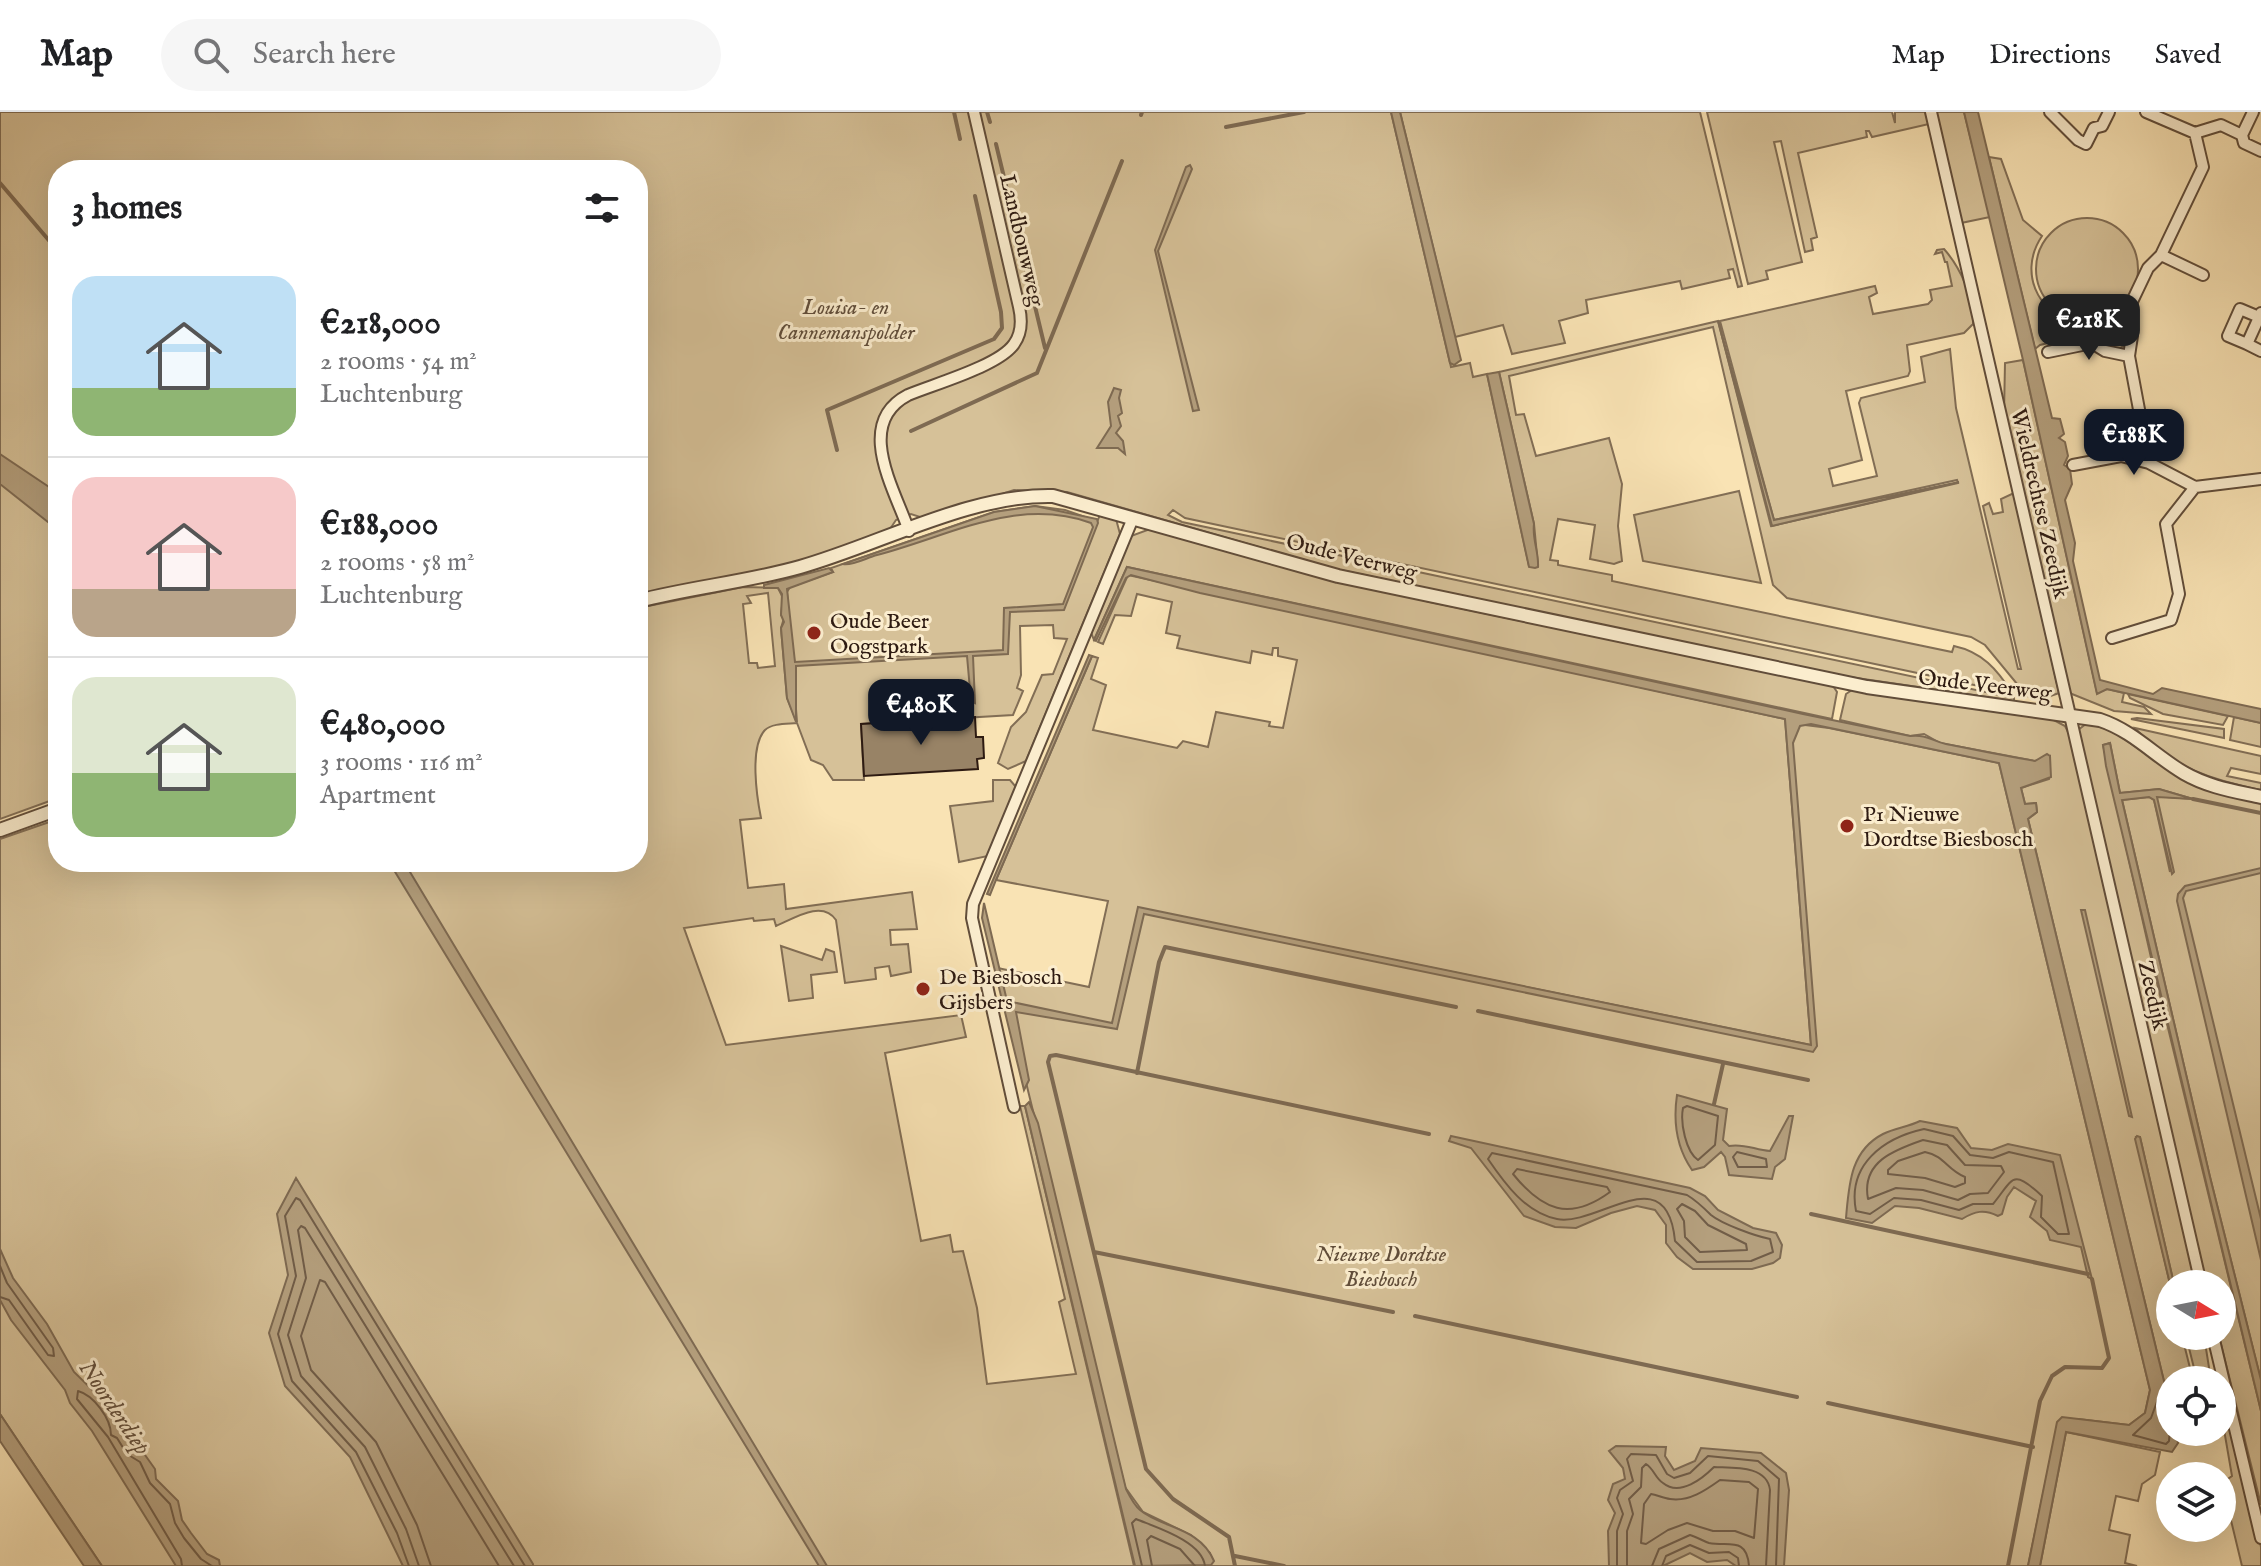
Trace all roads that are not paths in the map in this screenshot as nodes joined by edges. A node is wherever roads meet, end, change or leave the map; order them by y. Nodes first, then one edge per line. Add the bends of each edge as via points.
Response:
1 (974, 112) edge
2 (1931, 112) edge
3 (2050, 112) edge
4 (2109, 112) edge
5 (2146, 112) edge
6 (2253, 112) edge
7 (2195, 133) junction
8 (2242, 135) junction
9 (2261, 151) edge
10 (2161, 255) junction
11 (2203, 275) dead end
12 (2260, 315) edge
13 (2247, 344) junction
14 (2261, 351) edge
15 (2048, 352) dead end
16 (2129, 356) junction
17 (2149, 463) junction
18 (2073, 465) dead end
19 (2261, 479) edge
20 (2195, 487) junction
21 (1133, 518) junction
22 (909, 531) junction
23 (648, 599) edge
24 (2112, 638) dead end
25 (2068, 715) junction
26 (2261, 797) edge
27 (48, 813) edge
28 (0, 830) edge
29 (1014, 1107) dead end
30 (2198, 1270) edge
31 (2216, 1350) edge
32 (2261, 1538) edge

1 - 22 street, Landbouwweg via 1020,327 1006,353 908,395 884,415 879,444
2 - 25 street, Wieldrechtse Zeedijk
3 - 4 street via 2086,144
5 - 7 street
6 - 8 street
7 - 8 street via 2221,125
7 - 10 street via 2203,167
8 - 9 street via 2244,143
10 - 11 street
10 - 16 street via 2148,268 2128,310
12 - 13 street
12 - 13 street via 2240,309 2228,336
13 - 14 street
15 - 16 street via 2092,343
16 - 17 street
17 - 18 street via 2121,456
17 - 20 street
19 - 20 street
20 - 24 street via 2166,524 2179,594 2171,620
21 - 22 street, Oude Veerweg via 1066,499 1022,496
21 - 25 street, Oude Veerweg via 1338,576 1867,687
21 - 29 street via 973,904
22 - 23 street, Oude Veerweg via 801,567
25 - 26 street, Oude Veerweg via 2120,728 2197,780
25 - 30 street, Zeedijk
27 - 28 street
31 - 32 street

